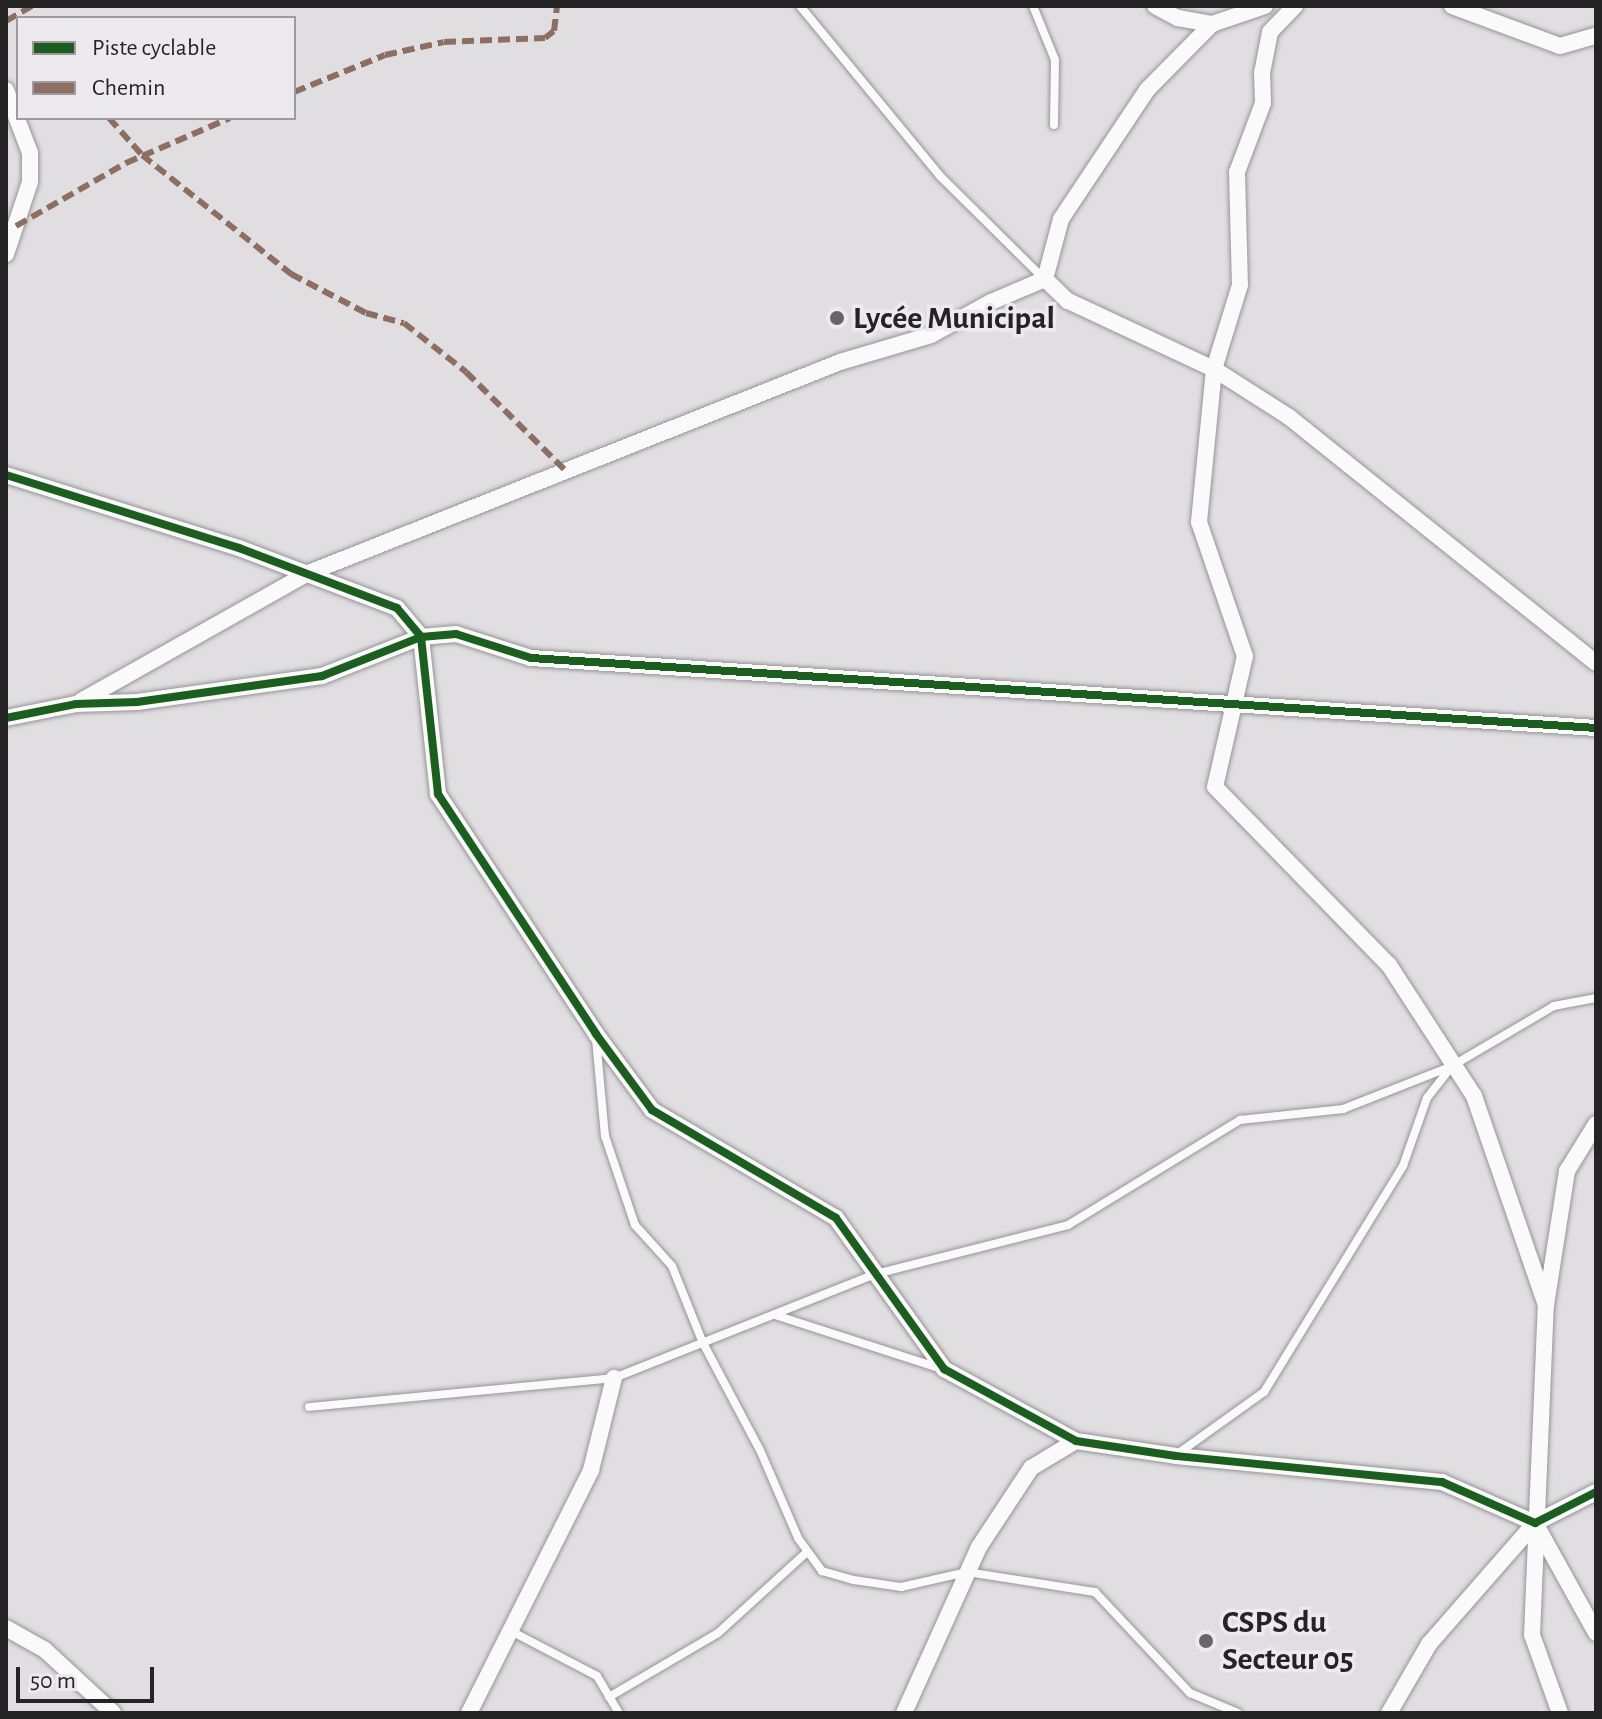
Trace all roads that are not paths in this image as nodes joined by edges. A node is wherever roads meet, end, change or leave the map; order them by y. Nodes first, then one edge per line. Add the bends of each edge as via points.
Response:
1 (800, 6) edge
2 (1033, 6) edge
3 (1155, 6) edge
4 (1265, 6) edge
5 (1295, 6) edge
6 (1452, 6) edge
7 (1212, 24) junction
8 (1596, 36) edge
9 (6, 90) edge
10 (16, 116) edge
11 (17, 120) edge
12 (1054, 125) dead end
13 (6, 254) edge
14 (1045, 279) junction
15 (1214, 369) junction
16 (6, 475) edge
17 (306, 574) junction
18 (421, 637) junction
19 (1596, 663) edge
20 (1235, 702) junction
21 (76, 704) junction
22 (6, 718) edge
23 (1596, 728) edge
24 (1596, 998) edge
25 (596, 1034) junction
26 (1452, 1066) junction
27 (1596, 1124) edge
28 (876, 1274) junction
29 (1546, 1305) junction
30 (775, 1315) junction
31 (703, 1343) junction
32 (944, 1369) junction
33 (614, 1378) junction
34 (309, 1407) dead end
35 (1076, 1441) junction
36 (1176, 1456) junction
37 (1596, 1492) edge
38 (1535, 1523) junction
39 (807, 1552) junction
40 (967, 1572) junction
41 (6, 1628) edge
42 (509, 1630) junction
43 (1596, 1633) edge
44 (609, 1697) junction
45 (113, 1713) edge
46 (469, 1713) edge
47 (619, 1713) edge
48 (904, 1713) edge
49 (1238, 1713) edge
50 (1389, 1713) edge
51 (1560, 1713) edge

1 - 14 lane via 940,176
2 - 12 lane via 1055,60
3 - 7 street via 1178,18
4 - 7 street
5 - 15 street via 1270,32 1263,103 1237,172 1240,285
6 - 8 street via 1560,46
7 - 14 street via 1147,90 1061,219
9 - 10 street
11 - 13 street via 30,153 30,182
14 - 15 street via 1068,301
14 - 17 street via 931,335 840,362
15 - 19 street via 1289,417
15 - 20 street via 1199,522 1245,656
16 - 17 street
17 - 18 street via 397,608
17 - 21 street
18 - 20 street via 456,634 531,658
18 - 21 street via 322,676 137,702
18 - 25 street via 438,794
20 - 23 street
20 - 26 street via 1215,787 1389,965
21 - 22 street
24 - 26 lane via 1554,1006
25 - 28 street via 652,1110 836,1218
25 - 31 lane via 605,1136 635,1225 672,1266
26 - 28 lane via 1343,1109 1240,1120 1068,1225
26 - 29 street via 1474,1096
26 - 36 lane via 1427,1098 1403,1166 1264,1392
27 - 29 street via 1567,1171
28 - 30 lane
28 - 32 street
29 - 38 street
30 - 31 lane
30 - 32 lane
31 - 33 lane
31 - 39 lane
32 - 35 street
33 - 34 lane
33 - 42 street via 591,1470
35 - 36 street
35 - 40 street via 1031,1468
36 - 38 street via 1442,1482
37 - 38 street
38 - 43 street
38 - 50 street via 1429,1644
38 - 51 street via 1532,1635
39 - 40 lane via 822,1571 901,1587
39 - 44 lane via 718,1633
40 - 48 street
40 - 49 lane via 1095,1592 1190,1693
41 - 45 street via 45,1650
42 - 44 lane via 597,1676
42 - 46 street
44 - 47 lane

